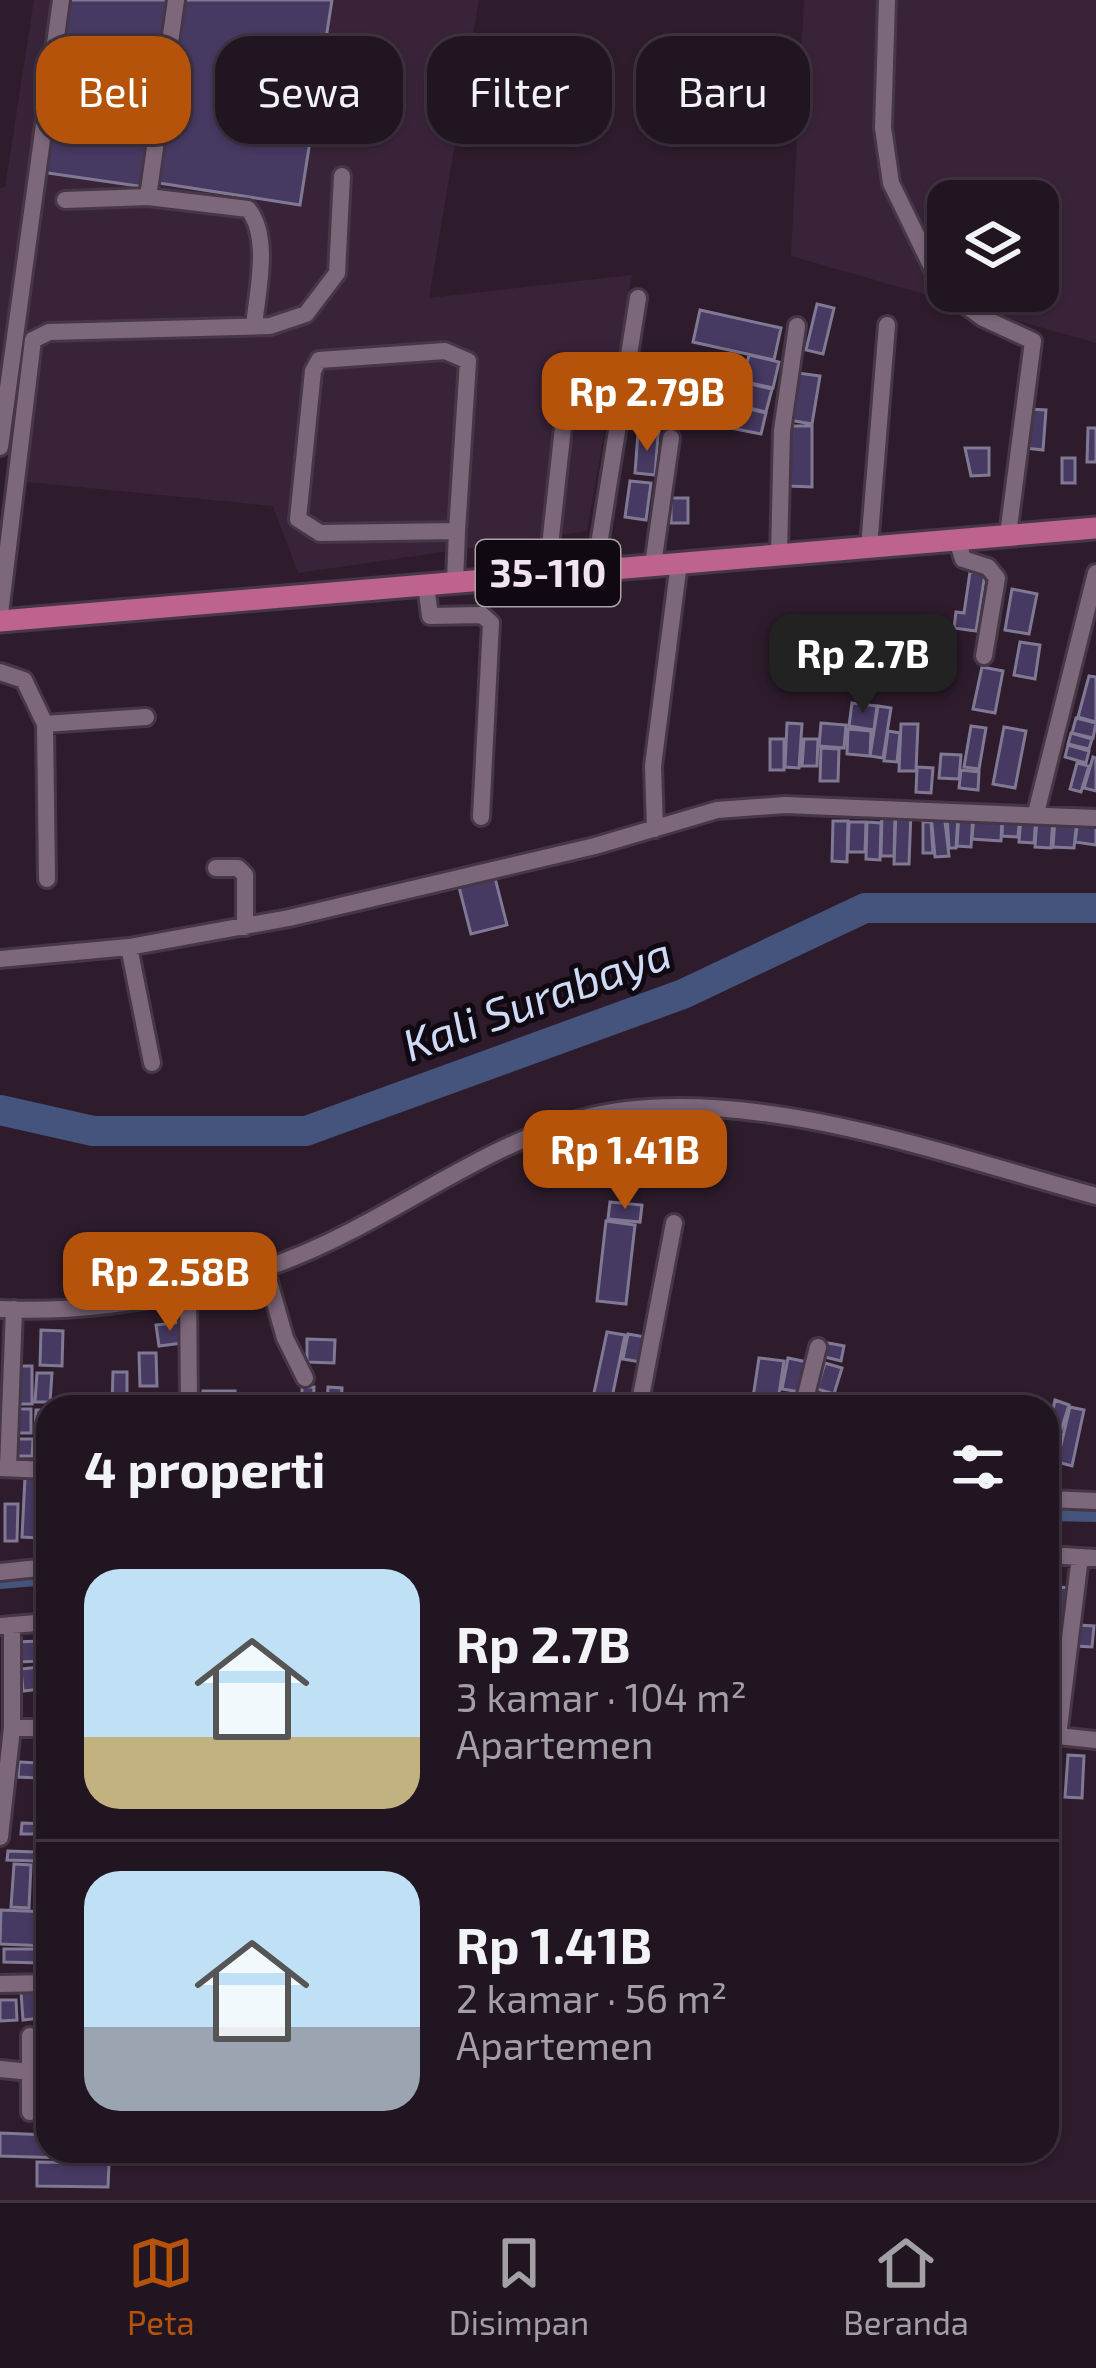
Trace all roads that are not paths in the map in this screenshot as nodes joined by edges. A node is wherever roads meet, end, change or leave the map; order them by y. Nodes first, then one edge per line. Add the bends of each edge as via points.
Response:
1 (61, 0) edge
2 (176, 0) edge
3 (886, 0) edge
4 (342, 176) dead end
5 (148, 197) junction
6 (64, 200) dead end
7 (638, 298) dead end
8 (887, 325) dead end
9 (254, 326) junction
10 (797, 326) dead end
11 (4, 367) edge
12 (569, 373) dead end
13 (671, 438) dead end
14 (0, 447) edge
15 (1096, 528) edge
16 (457, 530) junction
17 (1009, 535) junction
18 (957, 540) junction
19 (869, 547) junction
20 (779, 554) junction
21 (679, 562) junction
22 (652, 565) junction
23 (595, 570) junction
24 (547, 573) junction
25 (1096, 573) edge
26 (455, 582) junction
27 (426, 585) junction
28 (0, 618) edge
29 (984, 656) dead end
30 (0, 672) edge
31 (146, 717) dead end
32 (45, 724) junction
33 (1036, 813) junction
34 (482, 817) dead end
35 (1096, 818) edge
36 (655, 829) junction
37 (216, 868) dead end
38 (47, 879) dead end
39 (245, 927) junction
40 (130, 946) junction
41 (0, 959) edge
42 (152, 1063) dead end
43 (1096, 1196) edge
44 (674, 1223) dead end
45 (266, 1271) junction
46 (188, 1288) junction
47 (7, 1309) edge
48 (818, 1347) dead end
49 (305, 1378) dead end
50 (189, 1395) edge
51 (641, 1395) edge
52 (806, 1395) edge
53 (4, 1468) edge
54 (36, 1469) edge
55 (1059, 1499) edge
56 (1096, 1501) edge
57 (1088, 1557) edge
58 (36, 1569) edge
59 (0, 1572) edge
60 (36, 1623) edge
61 (6, 1626) edge
62 (1059, 1704) edge
63 (12, 1728) junction
64 (36, 1728) edge
65 (1059, 1736) edge
66 (1096, 1740) edge
67 (0, 1837) edge
68 (36, 1983) edge
69 (0, 1984) edge
70 (30, 2036) dead end
71 (0, 2069) edge
72 (30, 2072) junction
73 (30, 2112) dead end

1 - 11 street via 19,334
2 - 5 street
3 - 17 street via 883,128 891,183 942,288 1033,341
4 - 9 street via 337,273 306,314
5 - 6 street
5 - 9 street via 254,214
7 - 23 street
8 - 19 street
9 - 28 street via 49,332 33,340
10 - 20 street via 782,431
11 - 14 street
12 - 24 street
13 - 22 street
15 - 17 main road, 35-110
16 - 16 street via 320,533 298,519 319,360 445,352 468,361
16 - 26 street
17 - 18 main road, 35-110
18 - 19 main road, 35-110
18 - 29 street via 963,559 997,578
19 - 20 main road, 35-110
20 - 21 main road, 35-110
21 - 22 main road, 35-110
21 - 36 street via 653,766
22 - 23 main road, 35-110
23 - 24 main road, 35-110
24 - 26 main road, 35-110
25 - 33 street
26 - 27 main road, 35-110
27 - 28 main road, 35-110
27 - 34 street via 433,618 482,615 491,623
30 - 32 street via 23,680
31 - 32 street
32 - 38 street
33 - 35 street
33 - 36 street via 784,805 717,810
36 - 39 street
37 - 39 street via 245,875
39 - 40 street
40 - 41 street
40 - 42 street
43 - 45 street via 897,1138 809,1122 712,1110 620,1112 541,1133
44 - 51 street
45 - 46 street
45 - 49 street
46 - 47 street
46 - 50 street
47 - 53 street
48 - 52 street
53 - 54 street
55 - 56 street
57 - 62 street
58 - 59 street
60 - 61 street
61 - 63 street
63 - 64 street
63 - 67 street
65 - 66 street
68 - 69 street
70 - 72 street
71 - 72 street
72 - 73 street

